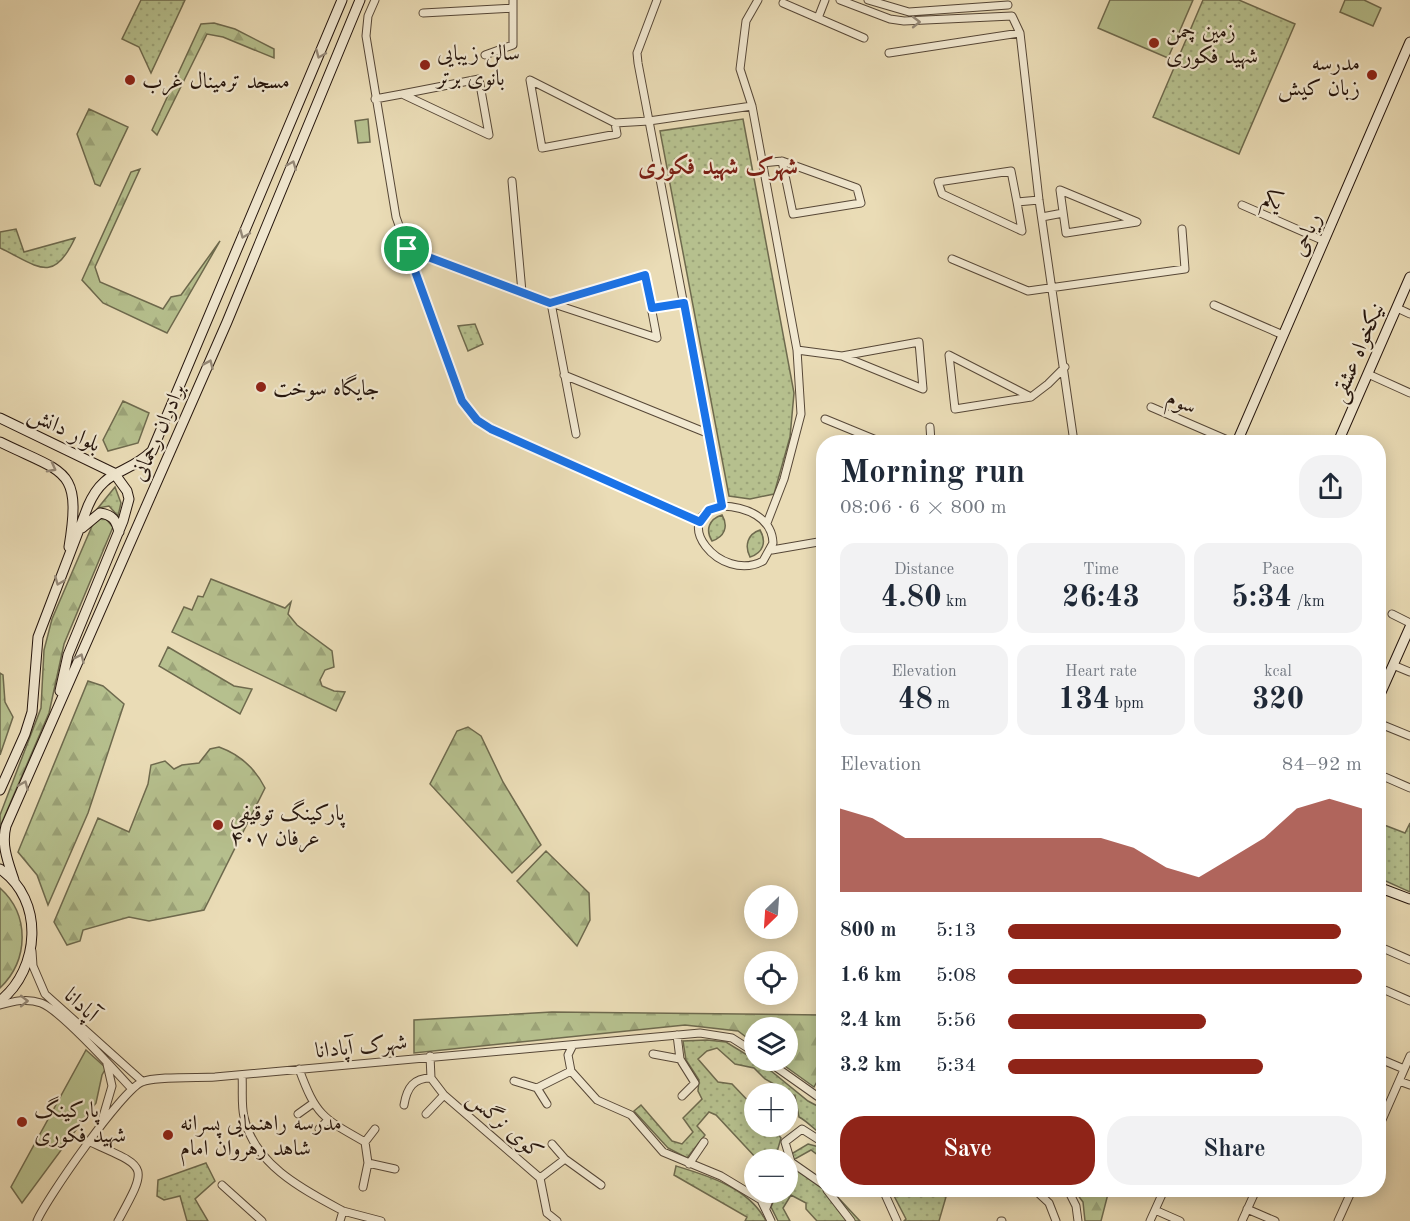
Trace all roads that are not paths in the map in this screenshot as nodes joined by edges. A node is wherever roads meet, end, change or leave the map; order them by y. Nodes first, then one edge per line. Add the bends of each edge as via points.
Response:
1 (342, 0) edge
2 (360, 0) edge
3 (375, 0) edge
4 (657, 0) edge
5 (758, 0) edge
6 (825, 0) edge
7 (840, 0) edge
8 (868, 0) edge
9 (783, 3) dead end
10 (513, 4) edge
11 (1008, 5) dead end
12 (423, 14) dead end
13 (818, 18) junction
14 (1020, 33) junction
15 (864, 38) dead end
16 (1410, 42) edge
17 (889, 53) dead end
18 (485, 55) dead end
19 (402, 94) junction
20 (375, 99) junction
21 (752, 106) junction
22 (649, 121) junction
23 (615, 123) junction
24 (782, 161) junction
25 (762, 163) junction
26 (512, 182) dead end
27 (1039, 200) junction
28 (1017, 202) junction
29 (1242, 205) dead end
30 (1063, 213) junction
31 (1042, 217) junction
32 (1182, 229) dead end
33 (1324, 241) junction
34 (407, 249) junction
35 (952, 259) dead end
36 (1410, 277) edge
37 (1052, 287) junction
38 (522, 292) junction
39 (550, 303) junction
40 (684, 303) junction
41 (1214, 305) dead end
42 (652, 308) junction
43 (1397, 308) junction
44 (1410, 314) edge
45 (1283, 335) junction
46 (797, 350) junction
47 (842, 356) junction
48 (1065, 366) junction
49 (1368, 374) junction
50 (564, 375) junction
51 (1410, 393) edge
52 (1031, 397) junction
53 (1150, 407) dead end
54 (0, 418) edge
55 (825, 419) dead end
56 (930, 427) dead end
57 (707, 433) junction
58 (576, 434) dead end
59 (864, 435) edge
60 (931, 435) edge
61 (1073, 435) edge
62 (1217, 435) edge
63 (1237, 435) edge
64 (1341, 435) edge
65 (0, 442) edge
66 (114, 473) junction
67 (722, 506) junction
68 (700, 522) junction
69 (767, 523) junction
70 (80, 530) junction
71 (119, 532) junction
72 (816, 543) edge
73 (772, 550) junction
74 (66, 563) junction
75 (1392, 614) dead end
76 (1410, 625) edge
77 (1393, 665) junction
78 (1410, 672) edge
79 (1386, 679) edge
80 (55, 711) junction
81 (1386, 726) edge
82 (1410, 736) edge
83 (1386, 778) edge
84 (1410, 788) edge
85 (0, 790) edge
86 (0, 869) edge
87 (14, 880) junction
88 (1386, 891) edge
89 (1410, 899) edge
90 (31, 933) junction
91 (1386, 950) edge
92 (1410, 960) edge
93 (1386, 990) edge
94 (1410, 1001) edge
95 (0, 1003) edge
96 (677, 1035) junction
97 (573, 1045) junction
98 (744, 1046) edge
99 (653, 1054) dead end
100 (430, 1056) junction
101 (1410, 1056) edge
102 (680, 1059) junction
103 (107, 1061) junction
104 (1386, 1061) edge
105 (299, 1069) junction
106 (1404, 1069) junction
107 (571, 1071) junction
108 (782, 1071) edge
109 (242, 1075) junction
110 (431, 1078) junction
111 (514, 1081) dead end
112 (1399, 1081) junction
113 (142, 1082) junction
114 (1410, 1085) edge
115 (537, 1088) junction
116 (132, 1089) junction
117 (444, 1095) junction
118 (816, 1095) edge
119 (682, 1096) dead end
120 (312, 1104) junction
121 (547, 1104) dead end
122 (404, 1105) dead end
123 (1386, 1111) edge
124 (298, 1114) dead end
125 (426, 1114) dead end
126 (327, 1121) junction
127 (98, 1128) junction
128 (319, 1129) dead end
129 (375, 1129) dead end
130 (816, 1138) edge
131 (90, 1142) junction
132 (365, 1142) junction
133 (704, 1142) dead end
134 (552, 1144) dead end
135 (565, 1159) junction
136 (368, 1163) junction
137 (689, 1164) junction
138 (395, 1169) dead end
139 (540, 1178) junction
140 (816, 1179) edge
141 (222, 1185) dead end
142 (601, 1185) dead end
143 (363, 1187) dead end
144 (832, 1197) edge
145 (886, 1197) edge
146 (1043, 1197) edge
147 (1072, 1197) edge
148 (1161, 1197) edge
149 (1253, 1197) edge
150 (1349, 1197) edge
151 (768, 1203) edge
152 (766, 1208) junction
153 (1247, 1209) junction
154 (1155, 1210) junction
155 (343, 1211) junction
156 (37, 1221) edge
157 (118, 1221) edge
158 (262, 1221) edge
159 (340, 1221) edge
160 (381, 1221) edge
161 (556, 1221) edge
162 (771, 1221) edge
163 (850, 1221) edge
164 (897, 1221) edge
165 (1056, 1221) edge
166 (1078, 1221) edge
167 (1150, 1221) edge
168 (1180, 1221) edge
169 (1242, 1221) edge
170 (1275, 1221) edge
171 (1338, 1221) edge

1 -> 66 main road, برادران رحمانی via 152,451 132,467
80 -> 2 main road, برادران رحمانی via 227,322
3 - 20 street via 366,36
4 - 22 street via 638,53
5 - 21 street via 746,21 740,69
6 - 13 street
7 -> 14 street via 904,21 1012,16
8 - 11 street via 909,12
9 - 13 street
10 - 12 street
10 - 18 street via 513,45
13 - 15 street
14 - 17 street
14 - 27 street
16 - 33 main road, ریاحی
19 - 19 street via 479,80 489,135 435,109
19 - 20 street
20 - 34 street via 396,217
21 - 22 street
21 - 25 street
22 - 23 street
22 - 40 street
23 - 23 street via 617,134 542,148 530,80
24 - 24 street via 793,214 861,203 857,188
24 - 25 street
25 - 46 street
26 - 38 street
27 - 28 street
27 - 31 street
28 - 28 street via 1022,231 942,194 938,182 1011,171
29 - 33 street, یکم
30 - 30 street via 1066,233 1137,222 1060,190
30 - 31 street
31 - 37 street
32 - 37 street via 1185,269
33 - 45 main road, ریاحی
34 - 38 street
34 - 68 street via 462,401 477,420
35 - 37 street via 1028,291
36 - 43 main road, نیکخواه عشقی
37 - 48 street
38 - 39 street
39 - 42 street via 645,275
39 - 42 street via 657,338
39 - 50 street
40 - 42 street
40 - 57 street
41 - 45 street
43 - 44 street
43 - 49 main road, نیکخواه عشقی
45 - 63 main road, ریاحی
46 - 47 street
46 - 69 street via 801,414 784,479
47 - 47 street via 862,364 923,388 920,342
48 - 52 street
48 - 61 street
49 - 51 street
49 - 64 main road, نیکخواه عشقی
50 - 57 street
50 - 58 street
52 - 52 street via 955,409 949,355 969,366
53 - 62 street, سوم
54 - 66 main road, بلوار دانش
55 - 59 street
56 - 60 street
57 - 67 street
65 -> 74 main road, بلوار دانش via 58,470 70,482 73,516
66 - 70 main road, برادران رحمانی via 93,494
66 - 71 main road via 124,484 129,500
67 - 68 street via 709,510
67 - 69 street via 746,510
68 - 73 street via 701,542 726,562 757,565
69 - 73 street via 773,536
70 - 71 main road via 100,513 116,520
70 - 74 main road, برادران رحمانی
71 - 80 main road via 68,655
72 - 73 street
74 -> 85 main road, برادران رحمانی via 38,637 32,712
75 - 76 street
76 - 77 main road
77 - 78 street
77 - 79 main road
87 -> 80 main road, برادران رحمانی via 3,836
81 - 82 street
83 - 84 street
86 - 87 main road
87 - 90 main road via 29,905
88 - 89 main road
90 - 95 main road via 29,957 22,974
90 - 113 street, آپادانا via 33,966 45,994
91 - 92 street
93 - 94 street
95 -> 103 street, آپادانا via 31,1000 47,1006
96 - 97 street, شهرک آپادانا
96 - 98 street, شهرک آپادانا via 724,1036
96 - 102 street
97 - 100 street, شهرک آپادانا
97 - 107 street via 568,1056
99 - 102 street
100 - 105 street, شهرک آپادانا
100 - 110 street
101 - 106 street
102 - 119 street via 695,1083
103 - 116 street, آپادانا
103 - 127 street via 111,1086
104 - 106 street
105 - 109 street, شهرک آپادانا
105 - 120 street
106 - 112 street
107 - 115 street
107 - 137 street via 597,1100 631,1115 663,1152
108 - 118 street
109 - 113 street, شهرک آپادانا
109 - 155 street via 244,1117 256,1148 278,1170
110 - 117 street, کوی نرگس
110 - 122 street via 419,1078 411,1085
111 - 115 street
112 - 114 street
112 - 123 street
113 - 116 street
115 - 121 street
116 - 127 street
117 - 125 street
117 - 139 street, کوی نرگس
120 - 124 street
120 - 126 street
126 - 128 street
126 - 132 street
127 - 131 street
129 - 132 street
130 - 140 street via 802,1129 785,1142 791,1162
131 - 156 street via 50,1195
131 - 157 street via 133,1162 139,1173 138,1185
132 - 136 street
133 - 137 street
134 - 135 street
135 - 139 street
135 - 142 street
136 - 138 street
136 - 143 street
137 - 152 street via 721,1176 760,1200
139 - 161 street, کوی نرگس via 547,1213
141 - 158 street
144 - 163 street
145 - 164 street
146 - 165 street
147 - 166 street
148 - 154 street
149 - 153 street
150 - 171 street
151 - 152 street
152 - 162 street
153 - 169 street
153 - 170 street
154 - 167 street
154 - 168 street
155 - 159 street
155 - 160 street

